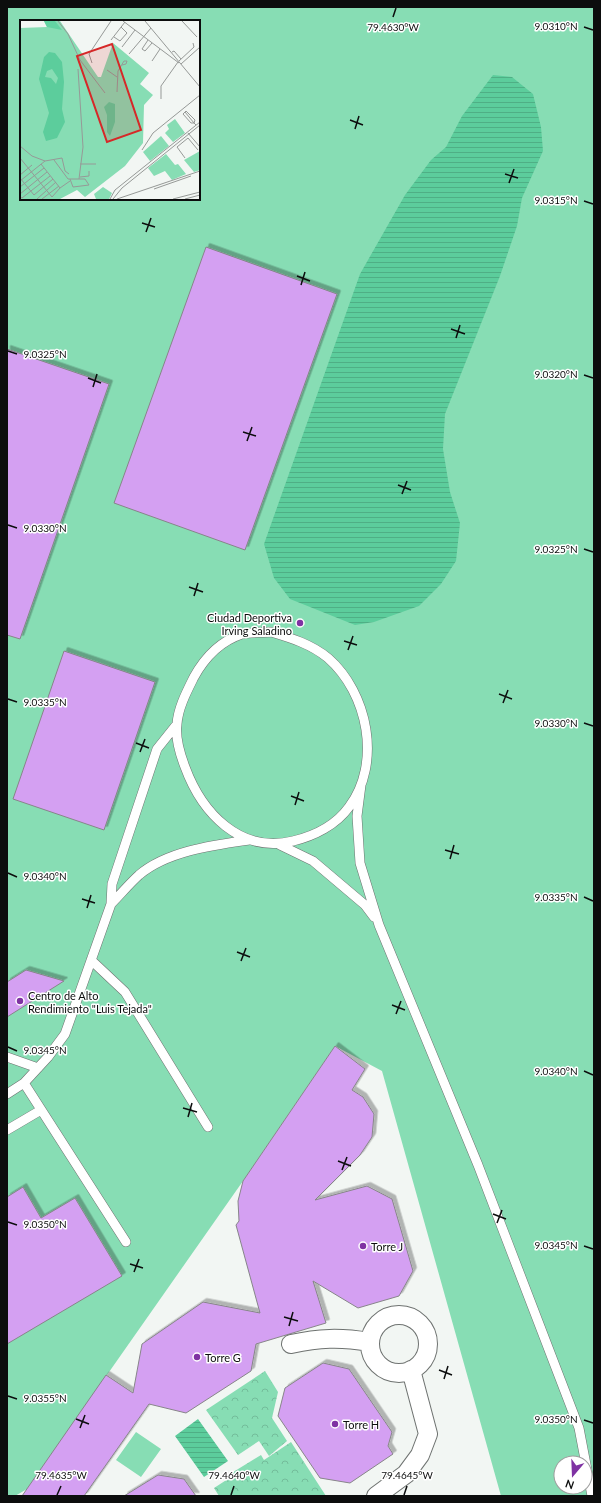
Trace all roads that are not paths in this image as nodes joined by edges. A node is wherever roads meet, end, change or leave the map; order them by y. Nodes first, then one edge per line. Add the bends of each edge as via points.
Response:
1 (177, 724) junction
2 (361, 785) junction
3 (249, 840) junction
4 (280, 845) junction
5 (111, 904) junction
6 (379, 925) junction
7 (91, 960) junction
8 (7, 1057) edge
9 (38, 1068) junction
10 (24, 1083) junction
11 (7, 1094) edge
12 (41, 1110) junction
13 (208, 1127) dead end
14 (7, 1130) edge
15 (126, 1242) dead end
16 (369, 1342) junction
17 (290, 1344) dead end
18 (411, 1370) junction
19 (376, 1496) edge
20 (592, 1496) edge

1 - 2 lane via 185,695 200,666 222,643 244,634 271,632 302,641 328,658 356,695 367,734 367,760
1 - 3 lane via 179,752 191,785 205,807 226,827
1 - 5 lane via 158,749 112,884
2 - 4 lane via 349,808 332,825 305,838
2 - 6 lane via 357,816 360,863
3 - 4 lane
3 - 5 lane via 202,848 155,865 139,875
4 - 6 lane via 313,861 365,905
5 - 7 lane
6 - 20 lane via 478,1165 579,1428
7 - 9 lane via 65,1034
7 - 13 lane via 125,992
8 - 9 lane
9 - 10 lane
10 - 11 lane
10 - 12 lane
12 - 14 lane
12 - 15 lane
16 - 17 street via 312,1334
16 - 18 street via 371,1354 378,1364 388,1371 400,1373
16 - 18 street via 376,1324 393,1315 413,1318 423,1326 428,1338 427,1351 422,1363
18 - 19 street via 428,1434 420,1455 406,1474

